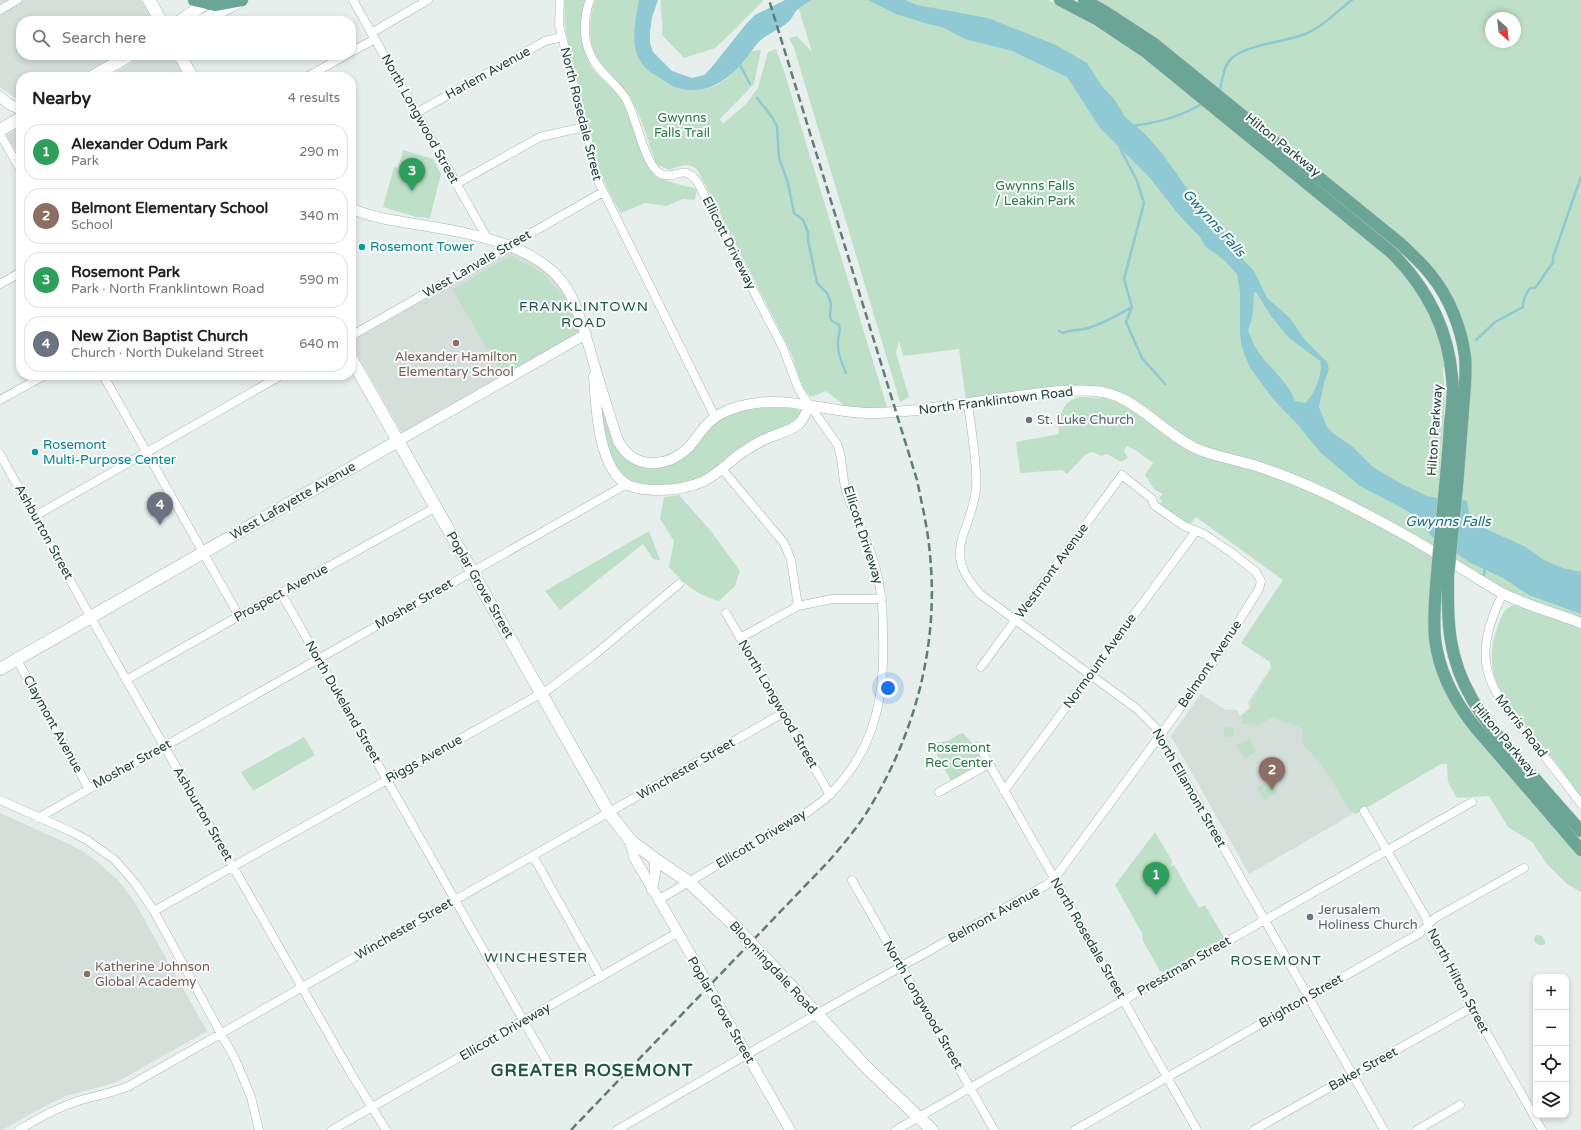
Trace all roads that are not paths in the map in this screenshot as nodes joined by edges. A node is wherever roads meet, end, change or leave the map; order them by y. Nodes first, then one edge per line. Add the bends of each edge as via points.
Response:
1 (18, 0) edge
2 (149, 0) edge
3 (353, 0) edge
4 (428, 0) edge
5 (560, 0) edge
6 (590, 0) edge
7 (1060, 0) edge
8 (1084, 0) edge
9 (203, 1) edge
10 (241, 1) edge
11 (0, 10) edge
12 (157, 16) edge
13 (186, 16) edge
14 (211, 16) edge
15 (373, 36) junction
16 (562, 37) junction
17 (356, 48) edge
18 (121, 60) edge
19 (183, 60) edge
20 (337, 60) edge
21 (101, 72) edge
22 (189, 72) edge
23 (316, 72) edge
24 (1184, 76) junction
25 (0, 97) edge
26 (16, 108) edge
27 (416, 113) junction
28 (1231, 113) junction
29 (16, 121) edge
30 (584, 127) junction
31 (0, 130) edge
32 (0, 134) edge
33 (16, 162) edge
34 (456, 184) junction
35 (603, 192) junction
36 (356, 211) edge
37 (487, 238) junction
38 (508, 246) junction
39 (16, 275) edge
40 (0, 284) edge
41 (356, 333) edge
42 (586, 334) junction
43 (592, 357) junction
44 (356, 367) edge
45 (36, 380) edge
46 (106, 380) edge
47 (273, 380) edge
48 (0, 400) edge
49 (968, 404) junction
50 (808, 405) junction
51 (715, 417) junction
52 (398, 441) junction
53 (147, 452) junction
54 (0, 454) edge
55 (722, 469) junction
56 (627, 484) junction
57 (1451, 487) junction
58 (436, 507) junction
59 (35, 516) junction
60 (1196, 531) junction
61 (203, 553) junction
62 (472, 572) junction
63 (1442, 575) junction
64 (679, 584) dead end
65 (281, 593) junction
66 (1503, 593) junction
67 (882, 599) junction
68 (798, 606) junction
69 (726, 613) dead end
70 (239, 616) junction
71 (92, 617) junction
72 (1016, 620) junction
73 (1581, 623) edge
74 (740, 638) junction
75 (318, 659) junction
76 (17, 660) junction
77 (981, 667) dead end
78 (0, 670) edge
79 (1090, 674) junction
80 (126, 680) junction
81 (541, 693) junction
82 (783, 713) junction
83 (1160, 736) junction
84 (164, 746) junction
85 (979, 746) dead end
86 (989, 764) junction
87 (387, 780) junction
88 (89, 789) junction
89 (1004, 791) junction
90 (939, 792) dead end
91 (830, 795) junction
92 (0, 800) edge
93 (1472, 802) dead end
94 (1581, 804) edge
95 (1364, 811) dead end
96 (609, 813) junction
97 (38, 818) junction
98 (1581, 831) edge
99 (630, 840) junction
100 (1581, 850) edge
101 (1387, 851) junction
102 (533, 856) junction
103 (655, 859) junction
104 (233, 866) junction
105 (1524, 868) dead end
106 (1054, 878) junction
107 (852, 880) dead end
108 (689, 882) junction
109 (652, 890) junction
110 (456, 900) junction
111 (658, 900) junction
112 (154, 911) junction
113 (1264, 920) junction
114 (1428, 925) junction
115 (677, 934) junction
116 (901, 967) junction
117 (601, 977) junction
118 (302, 987) junction
119 (1308, 996) junction
120 (1123, 1000) junction
121 (1471, 1008) junction
122 (817, 1014) junction
123 (523, 1021) junction
124 (221, 1033) junction
125 (747, 1055) junction
126 (547, 1062) dead end
127 (1352, 1074) junction
128 (1167, 1077) junction
129 (970, 1088) junction
130 (1460, 1105) dead end
131 (371, 1108) junction
132 (918, 1117) junction
133 (18, 1130) edge
134 (259, 1130) edge
135 (332, 1130) edge
136 (386, 1130) edge
137 (617, 1130) edge
138 (790, 1130) edge
139 (896, 1130) edge
140 (932, 1130) edge
141 (994, 1130) edge
142 (1075, 1130) edge
143 (1197, 1130) edge
144 (1254, 1130) edge
145 (1384, 1130) edge
146 (1417, 1130) edge
147 (1542, 1130) edge

1 - 11 street
2 - 12 main road
3 - 15 street, North Longwood Street
4 - 15 street
5 - 16 street, North Rosedale Street via 559,20
6 - 50 street, Ellicott Driveway via 585,26 588,49 594,63 626,99 654,168 667,176 687,172 695,178 778,339
7 - 24 main road, Hilton Parkway via 1098,20
8 - 24 main road, Hilton Parkway via 1153,43
9 - 10 main road via 215,5
9 - 13 main road
10 - 14 main road
15 - 17 street
15 - 27 street, North Longwood Street
16 - 27 street, Harlem Avenue via 545,41
16 - 30 street, North Rosedale Street
18 - 21 main road
19 - 22 main road
20 - 23 street
24 - 28 main road, Hilton Parkway
25 - 26 street
27 - 34 street, North Longwood Street
28 - 57 main road, Hilton Parkway via 1392,253 1406,267 1429,301 1445,339 1452,377
28 - 57 main road, Hilton Parkway via 1406,249 1432,275 1444,294 1454,314 1465,356 1465,383
29 - 31 main road
30 - 34 street via 540,137
30 - 35 street, North Rosedale Street
32 - 33 street
34 - 37 street, North Longwood Street
35 - 38 street, West Lanvale Street
35 - 51 street, North Rosedale Street
36 - 37 street, North Franklintown Road
37 - 38 street, North Franklintown Road
38 - 41 street, West Lanvale Street
38 - 42 street, North Franklintown Road via 543,263 555,273 570,294
39 - 40 street
42 - 43 street, North Franklintown Road
42 - 52 street, West Lafayette Avenue
43 - 51 street, North Franklintown Road via 618,441 629,456 638,461 658,463 676,456 691,445
43 - 56 street, North Franklintown Road via 603,448 611,466
44 - 52 main road, Poplar Grove Street
45 - 48 street
46 - 53 street
47 - 53 street
49 - 50 street, North Franklintown Road via 864,414
49 - 66 street, North Franklintown Road via 1057,392 1087,390 1111,394 1124,399 1193,447 1272,471 1326,494 1419,542
49 - 72 street, North Ellamont Street via 976,489 961,541 960,561 967,578 980,594
50 - 51 street, North Franklintown Road via 791,402 755,403
50 - 55 street via 806,415 792,429 745,450
50 - 67 street, Ellicott Driveway via 832,435 841,453 846,492 872,554
52 - 58 main road, Poplar Grove Street
52 - 61 main road, West Lafayette Avenue
53 - 59 street
53 - 61 street
54 - 59 street, Ashburton Street
55 - 56 street via 704,481 682,488 645,489
55 - 68 street via 784,544 790,560
56 - 62 street, Mosher Street
57 - 63 main road, Hilton Parkway, bridge
58 - 62 main road, Poplar Grove Street
58 - 65 street, Prospect Avenue
59 - 71 street, Ashburton Street
60 - 72 street, Westmont Avenue via 1184,526 1154,505 1147,495 1122,475
60 - 79 street, Normount Avenue
60 - 83 street, Belmont Avenue via 1232,553 1256,572 1261,581 1259,589 1216,659
61 - 70 street
61 - 71 main road, West Lafayette Avenue
62 - 75 street, Mosher Street
62 - 81 main road, Poplar Grove Street
63 - 98 main road, Hilton Parkway via 1454,655 1475,706 1500,739
63 - 100 main road, Hilton Parkway via 1434,615 1435,639 1439,659 1454,697 1475,728
64 - 81 street, Riggs Avenue via 593,656
65 - 70 street, Prospect Avenue
65 - 75 street, North Dukeland Street
66 - 73 street, North Franklintown Road
66 - 94 street, Morris Road via 1493,615 1486,644 1485,658 1490,681 1511,716
67 - 68 street via 832,599
67 - 91 street, Ellicott Driveway via 883,682 876,717 862,752 849,773
68 - 74 street
69 - 74 street, North Longwood Street
70 - 80 street, Prospect Avenue
71 - 76 main road, West Lafayette Avenue
71 - 80 street, Ashburton Street
72 - 77 street, Westmont Avenue
72 - 79 street, North Ellamont Street
74 - 82 street, North Longwood Street
75 - 84 street, Mosher Street
75 - 87 street, North Dukeland Street
76 - 78 main road, West Lafayette Avenue
76 - 88 street, Claymont Avenue
79 - 83 street, North Ellamont Street via 1137,709 1155,727
79 - 89 street, Normount Avenue
80 - 84 street, Ashburton Street
81 - 87 street, Riggs Avenue
81 - 96 main road, Poplar Grove Street
82 - 91 street, North Longwood Street
82 - 96 street, Winchester Street
83 - 106 street, Belmont Avenue
83 - 113 street, North Ellamont Street
84 - 88 street, Mosher Street
84 - 104 street, Ashburton Street
85 - 86 street, North Rosedale Street
86 - 89 street, North Rosedale Street
86 - 90 street
87 - 104 street, Riggs Avenue
87 - 110 street, North Dukeland Street
88 - 97 street, Mosher Street
89 - 106 street, North Rosedale Street
91 - 108 street, Ellicott Driveway via 806,813
92 - 97 street
93 - 101 street, Presstman Street
95 - 101 street, North Hilton Street
96 - 99 main road, Bloomingdale Road
96 - 102 street, Winchester Street
97 - 112 street via 82,838 115,860 136,882
99 - 103 main road, Bloomingdale Road
99 - 109 street, Poplar Grove Street via 634,857
101 - 113 street, Presstman Street
101 - 114 street, North Hilton Street
102 - 110 street, Winchester Street
102 - 117 street
103 - 108 main road, Bloomingdale Road
103 - 109 street
104 - 112 street, Riggs Avenue
104 - 118 street, Ashburton Street
105 - 114 street, Brighton Street via 1435,918
106 - 116 street, Belmont Avenue via 1046,885
106 - 120 street, North Rosedale Street
107 - 116 street, North Longwood Street
108 - 111 street, Ellicott Driveway
108 - 122 main road, Bloomingdale Road, bridge via 736,927
109 - 111 street, Poplar Grove Street
110 - 118 street, Winchester Street
110 - 123 street, North Dukeland Street
111 - 115 street, Poplar Grove Street
112 - 124 street
113 - 119 street, North Ellamont Street
113 - 120 street, Presstman Street
114 - 119 street, Brighton Street
114 - 121 street, North Hilton Street
115 - 117 street, Ellicott Driveway
115 - 125 street, Poplar Grove Street, bridge
116 - 122 street, Belmont Avenue
116 - 129 street, North Longwood Street
117 - 123 street, Ellicott Driveway
118 - 124 street, Winchester Street
118 - 131 street, Ashburton Street
119 - 127 street, North Ellamont Street
119 - 128 street, Brighton Street
120 - 128 street, North Rosedale Street
120 - 129 street, Presstman Street
121 - 127 street, Baker Street
121 - 147 street, North Hilton Street
122 - 125 street, Belmont Avenue
122 - 132 main road, Bloomingdale Road via 866,1067
123 - 126 street, North Dukeland Street
123 - 131 street, Ellicott Driveway
124 - 133 street, Winchester Street via 129,1086 63,1106
124 - 134 street via 243,1075
125 - 137 street, Belmont Avenue
125 - 138 street, Poplar Grove Street
127 - 144 street, Baker Street
127 - 145 street, North Ellamont Street
128 - 142 street, Brighton Street
128 - 143 street, North Rosedale Street
129 - 132 street, Presstman Street
129 - 141 street, North Longwood Street
130 - 146 street
131 - 135 street, Ellicott Driveway
131 - 136 street, Ashburton Street
132 - 139 street, Presstman Street
132 - 140 main road, Bloomingdale Road

